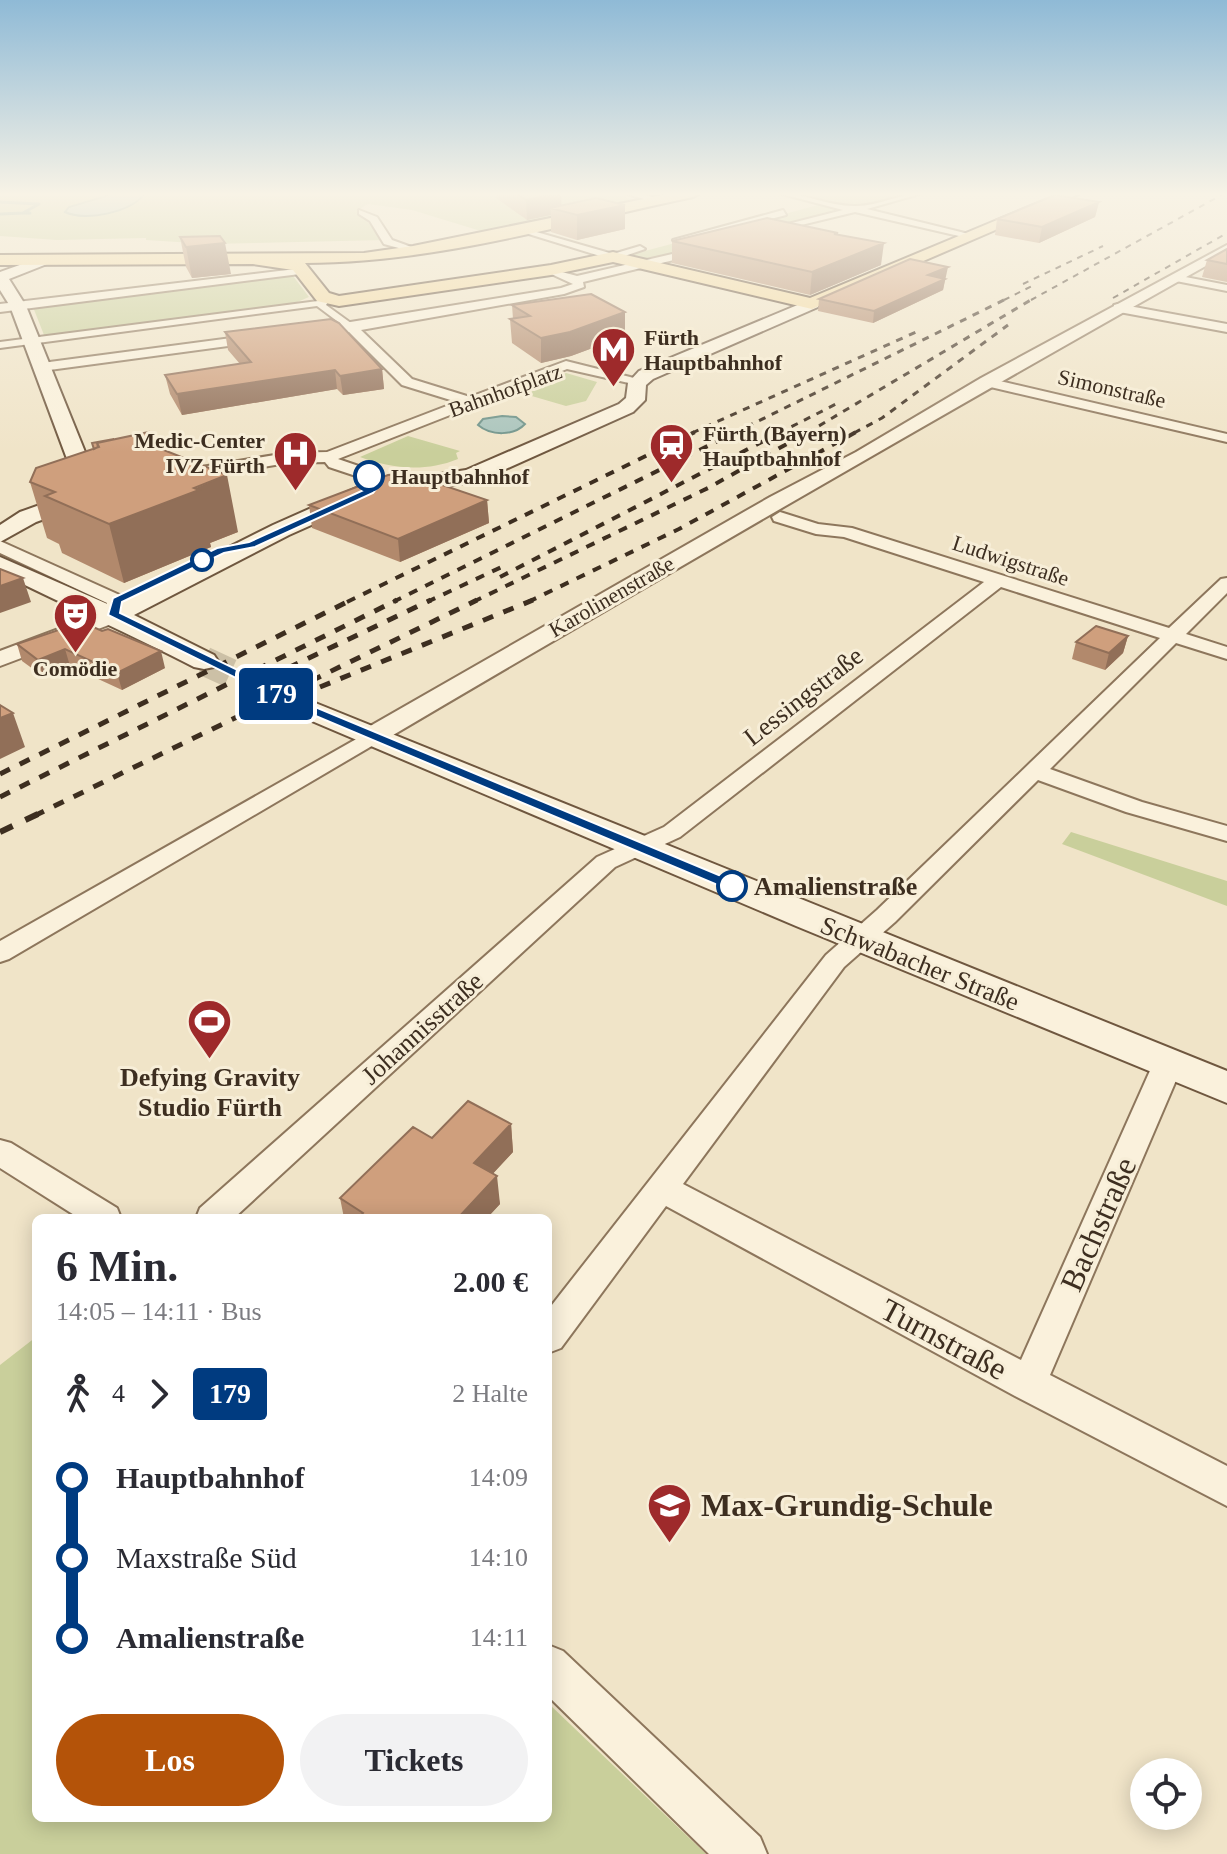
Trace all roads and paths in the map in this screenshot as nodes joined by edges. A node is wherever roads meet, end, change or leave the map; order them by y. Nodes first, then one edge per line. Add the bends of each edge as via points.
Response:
1 (2, 280) edge
2 (227, 280) edge
3 (310, 280) edge
4 (483, 280) edge
5 (576, 280) edge
6 (707, 280) edge
7 (870, 280) edge
8 (1172, 280) edge
9 (1183, 280) edge
10 (1227, 288) edge
11 (328, 301) junction
12 (812, 304) junction
13 (18, 306) junction
14 (0, 308) edge
15 (1118, 308) junction
16 (352, 328) junction
17 (1227, 328) edge
18 (32, 341) junction
19 (0, 345) edge
20 (42, 367) junction
21 (987, 382) junction
22 (637, 383) junction
23 (471, 402) junction
24 (1227, 438) edge
25 (320, 457) junction
26 (160, 479) edge
27 (373, 484) junction
28 (28, 517) junction
29 (780, 517) dead end
30 (0, 526) edge
31 (0, 535) edge
32 (0, 546) edge
33 (0, 564) edge
34 (997, 581) junction
35 (1227, 583) edge
36 (114, 615) junction
37 (1172, 636) junction
38 (1227, 653) edge
39 (5, 657) edge
40 (204, 661) tunnel mouth
41 (303, 707) tunnel mouth
42 (374, 735) junction
43 (1035, 771) junction
44 (1227, 834) edge
45 (638, 847) junction
46 (860, 939) junction
47 (0, 953) edge
48 (1168, 1064) junction
49 (1227, 1088) edge
50 (0, 1152) edge
51 (663, 1189) junction
52 (99, 1214) edge
53 (216, 1214) edge
54 (552, 1332) edge
55 (1028, 1384) junction
56 (1227, 1487) edge
57 (552, 1670) edge
58 (743, 1854) edge

1 - 13 main road
2 - 13 street
3 - 11 main road
4 - 11 main road
5 - 16 street via 580,285 574,289
6 - 12 main road
7 - 12 main road
8 - 15 street, Karolinenstraße
9 - 10 street
11 - 16 street
11 - 18 street
12 - 22 main road
13 - 14 street
13 - 18 main road
15 - 17 street
15 - 21 street, Karolinenstraße
16 - 20 street
16 - 23 street via 407,382
18 - 19 street
18 - 20 main road
20 - 28 main road via 101,492
21 - 24 street, Simonstraße
21 - 42 street, Karolinenstraße
22 - 23 street, Bahnhofplatz via 566,365
22 - 27 main road via 635,400 626,408 471,476 427,484
23 - 25 street, Bahnhofplatz
25 - 26 street, Bahnhofplatz
25 - 27 street
27 - 36 main road
28 - 30 street
28 - 31 main road
29 - 34 street, Ludwigstraße via 846,532
32 - 36 street via 117,601
33 - 36 main road
34 - 37 street, Ludwigstraße
34 - 45 street, Lessingstraße via 672,832
35 - 37 street
36 - 39 street
36 - 40 main road
37 - 38 street, Ludwigstraße
37 - 43 street
41 - 42 main road, Schwabacher Straße
42 - 45 main road, Schwabacher Straße
42 - 47 street, Karolinenstraße
43 - 44 street
43 - 46 street
45 - 46 main road, Schwabacher Straße
45 - 53 street, Johannisstraße via 606,862
46 - 48 main road, Schwabacher Straße
46 - 51 street via 824,975
48 - 49 main road, Schwabacher Straße
48 - 55 street, Bachstraße
50 - 52 street
51 - 54 street
51 - 55 street, Turnstraße
55 - 56 street, Turnstraße
57 - 58 street

